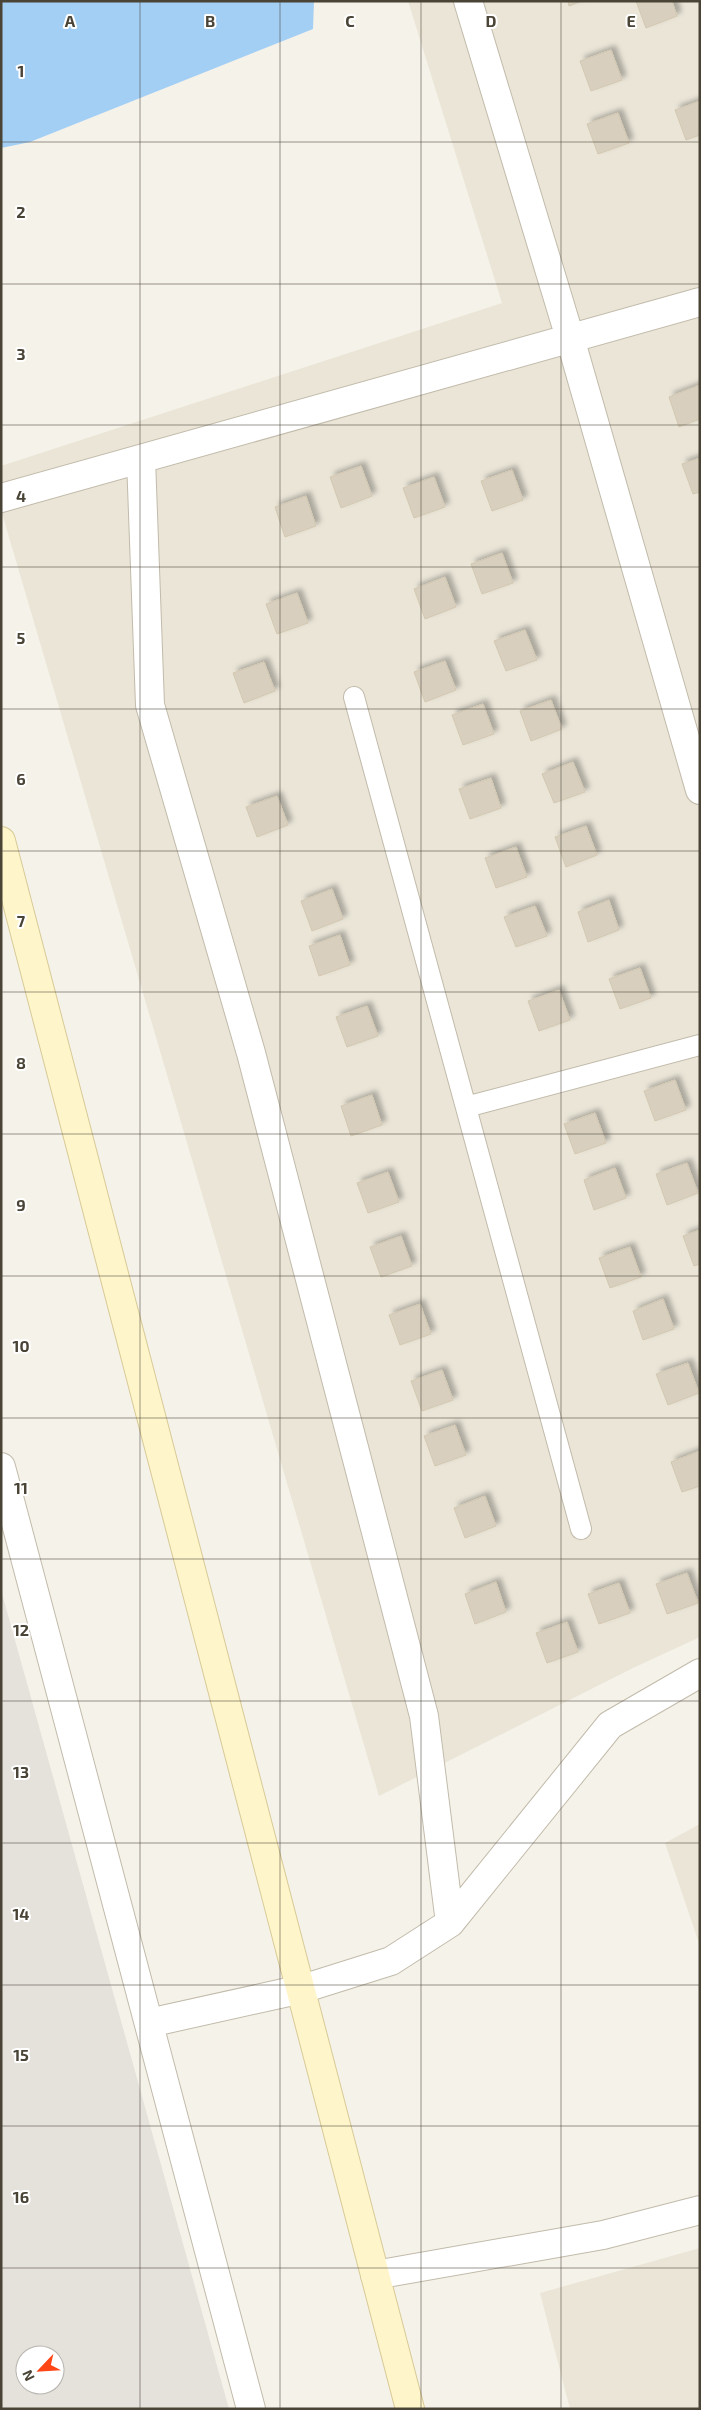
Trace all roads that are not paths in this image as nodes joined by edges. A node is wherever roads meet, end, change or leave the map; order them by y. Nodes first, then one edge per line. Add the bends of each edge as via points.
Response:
1 (468, 1) edge
2 (700, 302) edge
3 (570, 338) junction
4 (141, 459) junction
5 (1, 498) edge
6 (354, 696) dead end
7 (700, 790) edge
8 (1, 841) edge
9 (700, 1045) edge
10 (466, 1107) junction
11 (1, 1467) edge
12 (581, 1529) dead end
13 (700, 1673) edge
14 (450, 1923) junction
15 (302, 1989) junction
16 (149, 2024) junction
17 (700, 2210) edge
18 (376, 2275) junction
19 (251, 2409) edge
20 (410, 2409) edge

1 - 3 street
2 - 3 street
3 - 4 street
3 - 7 street
4 - 5 street
4 - 14 street via 150,705 251,1053 424,1716
6 - 10 lane
8 - 15 main road
9 - 10 lane
10 - 12 lane
11 - 16 street
13 - 14 street via 610,1725
14 - 15 street via 391,1961
15 - 16 street
15 - 18 main road
16 - 19 street
17 - 18 street via 604,2235
18 - 20 main road

